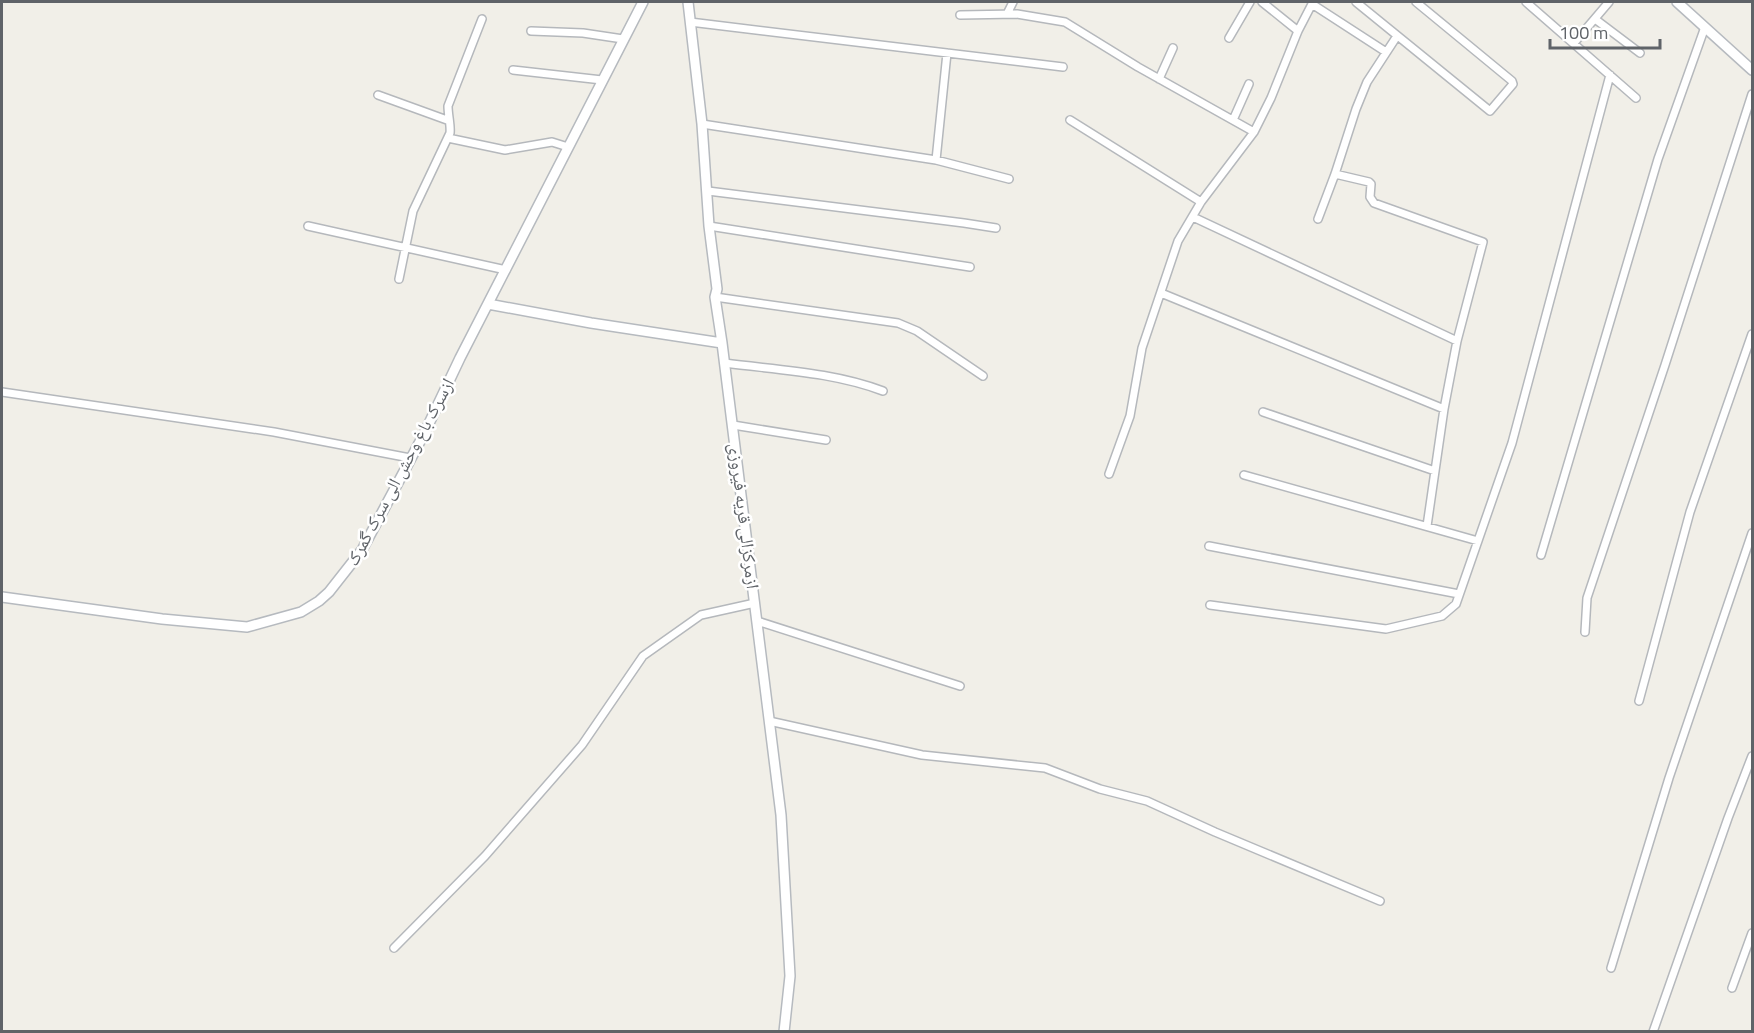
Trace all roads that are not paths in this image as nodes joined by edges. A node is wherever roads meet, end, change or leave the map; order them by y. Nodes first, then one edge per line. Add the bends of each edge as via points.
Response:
1 (643, 2) edge
2 (688, 2) edge
3 (1013, 2) edge
4 (1250, 2) edge
5 (1262, 2) edge
6 (1356, 2) edge
7 (1416, 2) edge
8 (1526, 2) edge
9 (1609, 2) edge
10 (1677, 2) edge
11 (1312, 3) edge
12 (1007, 14) junction
13 (960, 15) dead end
14 (1595, 19) junction
15 (482, 20) dead end
16 (690, 22) junction
17 (1705, 27) junction
18 (531, 31) dead end
19 (1298, 31) junction
20 (1397, 36) junction
21 (1229, 38) dead end
22 (623, 39) junction
23 (1574, 43) junction
24 (1173, 48) dead end
25 (1386, 52) junction
26 (947, 53) junction
27 (1640, 53) dead end
28 (1063, 68) dead end
29 (513, 70) dead end
30 (1752, 70) edge
31 (1610, 75) junction
32 (1159, 79) junction
33 (602, 80) junction
34 (1250, 84) dead end
35 (1752, 94) edge
36 (378, 95) dead end
37 (1636, 98) dead end
38 (447, 120) junction
39 (1070, 120) dead end
40 (1233, 120) junction
41 (702, 124) junction
42 (1254, 132) junction
43 (448, 138) junction
44 (568, 147) junction
45 (936, 160) junction
46 (1335, 174) junction
47 (1009, 179) dead end
48 (708, 191) junction
49 (1201, 202) junction
50 (1193, 217) junction
51 (1318, 219) dead end
52 (308, 226) dead end
53 (709, 226) junction
54 (996, 228) dead end
55 (405, 247) junction
56 (970, 267) dead end
57 (506, 270) junction
58 (399, 279) dead end
59 (1161, 293) junction
60 (715, 297) junction
61 (488, 304) junction
62 (1752, 334) edge
63 (1457, 341) junction
64 (722, 343) junction
65 (725, 363) junction
66 (982, 376) dead end
67 (883, 391) dead end
68 (2, 392) edge
69 (1444, 409) junction
70 (1263, 412) dead end
71 (733, 425) junction
72 (826, 440) dead end
73 (410, 458) junction
74 (1435, 471) junction
75 (1109, 474) dead end
76 (1244, 475) dead end
77 (1427, 526) junction
78 (1752, 533) edge
79 (1478, 541) junction
80 (1209, 546) dead end
81 (1541, 555) dead end
82 (1459, 594) junction
83 (2, 597) edge
84 (755, 603) junction
85 (1210, 605) dead end
86 (757, 621) junction
87 (1585, 632) dead end
88 (960, 686) dead end
89 (1639, 701) dead end
90 (769, 722) junction
91 (1752, 756) edge
92 (1380, 902) dead end
93 (1752, 933) edge
94 (394, 948) dead end
95 (1611, 968) dead end
96 (1732, 988) dead end
97 (784, 1032) edge
98 (1653, 1032) edge

1 - 22 main road, ازسرک باغ وحش الی سرک گمرک
2 - 16 main road, ازمرکزالی قریه فیروزی
3 - 12 street
4 - 21 street
5 - 19 street
6 - 20 street
7 - 20 street via 1513,84 1488,111
8 - 23 street
9 - 14 street
10 - 17 main road
11 - 19 street
11 - 25 street
12 - 13 street
12 - 32 street via 1065,22
14 - 23 street
14 - 27 street
15 - 38 street via 448,106
16 - 26 street
16 - 41 main road, ازمرکزالی قریه فیروزی
17 - 30 main road
17 - 81 street via 1658,159
18 - 22 street
19 - 42 street
20 - 25 street
22 - 33 main road, ازسرک باغ وحش الی سرک گمرک
23 - 31 street
24 - 32 street
25 - 46 street via 1367,82
26 - 28 street
26 - 45 street
29 - 33 street
31 - 37 street
31 - 79 street via 1512,443
32 - 40 street
33 - 44 main road, ازسرک باغ وحش الی سرک گمرک
34 - 40 street
35 - 87 street via 1587,598
36 - 38 street
38 - 43 street via 451,129
39 - 49 street
40 - 42 street
41 - 45 street
41 - 48 main road, ازمرکزالی قریه فیروزی
42 - 49 street
43 - 44 street via 505,150 552,142
43 - 55 street via 413,211
44 - 57 main road, ازسرک باغ وحش الی سرک گمرک
45 - 47 street
46 - 51 street
46 - 63 street via 1369,182 1374,203 1483,242
48 - 53 main road, ازمرکزالی قریه فیروزی
48 - 54 street
49 - 50 street
50 - 59 street via 1178,241
50 - 63 street
52 - 55 street
53 - 56 street
53 - 60 main road, ازمرکزالی قریه فیروزی
55 - 57 street
55 - 58 street
57 - 61 main road, ازسرک باغ وحش الی سرک گمرک
59 - 69 street
59 - 75 street via 1142,348 1131,416
60 - 64 main road, ازمرکزالی قریه فیروزی
60 - 66 street via 898,322
61 - 64 main road
61 - 73 main road, ازسرک باغ وحش الی سرک گمرک
62 - 89 street via 1690,512
63 - 69 street
64 - 65 main road, ازمرکزالی قریه فیروزی
65 - 67 street via 838,378
65 - 71 main road, ازمرکزالی قریه فیروزی
68 - 73 street via 274,432
69 - 74 street
70 - 74 street
71 - 72 street
71 - 84 main road, ازمرکزالی قریه فیروزی
73 - 83 main road, ازسرک باغ وحش الی سرک گمرک via 362,550 329,592 301,612 247,627
74 - 77 street
76 - 77 street
77 - 79 street
78 - 95 street via 1669,778
79 - 82 street
80 - 82 street
82 - 85 street via 1456,604 1442,616 1386,629
84 - 86 main road, ازمرکزالی قریه فیروزی
84 - 94 street via 701,615 643,656 574,754 485,856
86 - 88 street
86 - 90 main road, ازمرکزالی قریه فیروزی
90 - 92 street via 922,755 1045,768 1100,789 1148,801
90 - 97 main road, ازمرکزالی قریه فیروزی via 781,815 790,976
91 - 98 street
93 - 96 street

